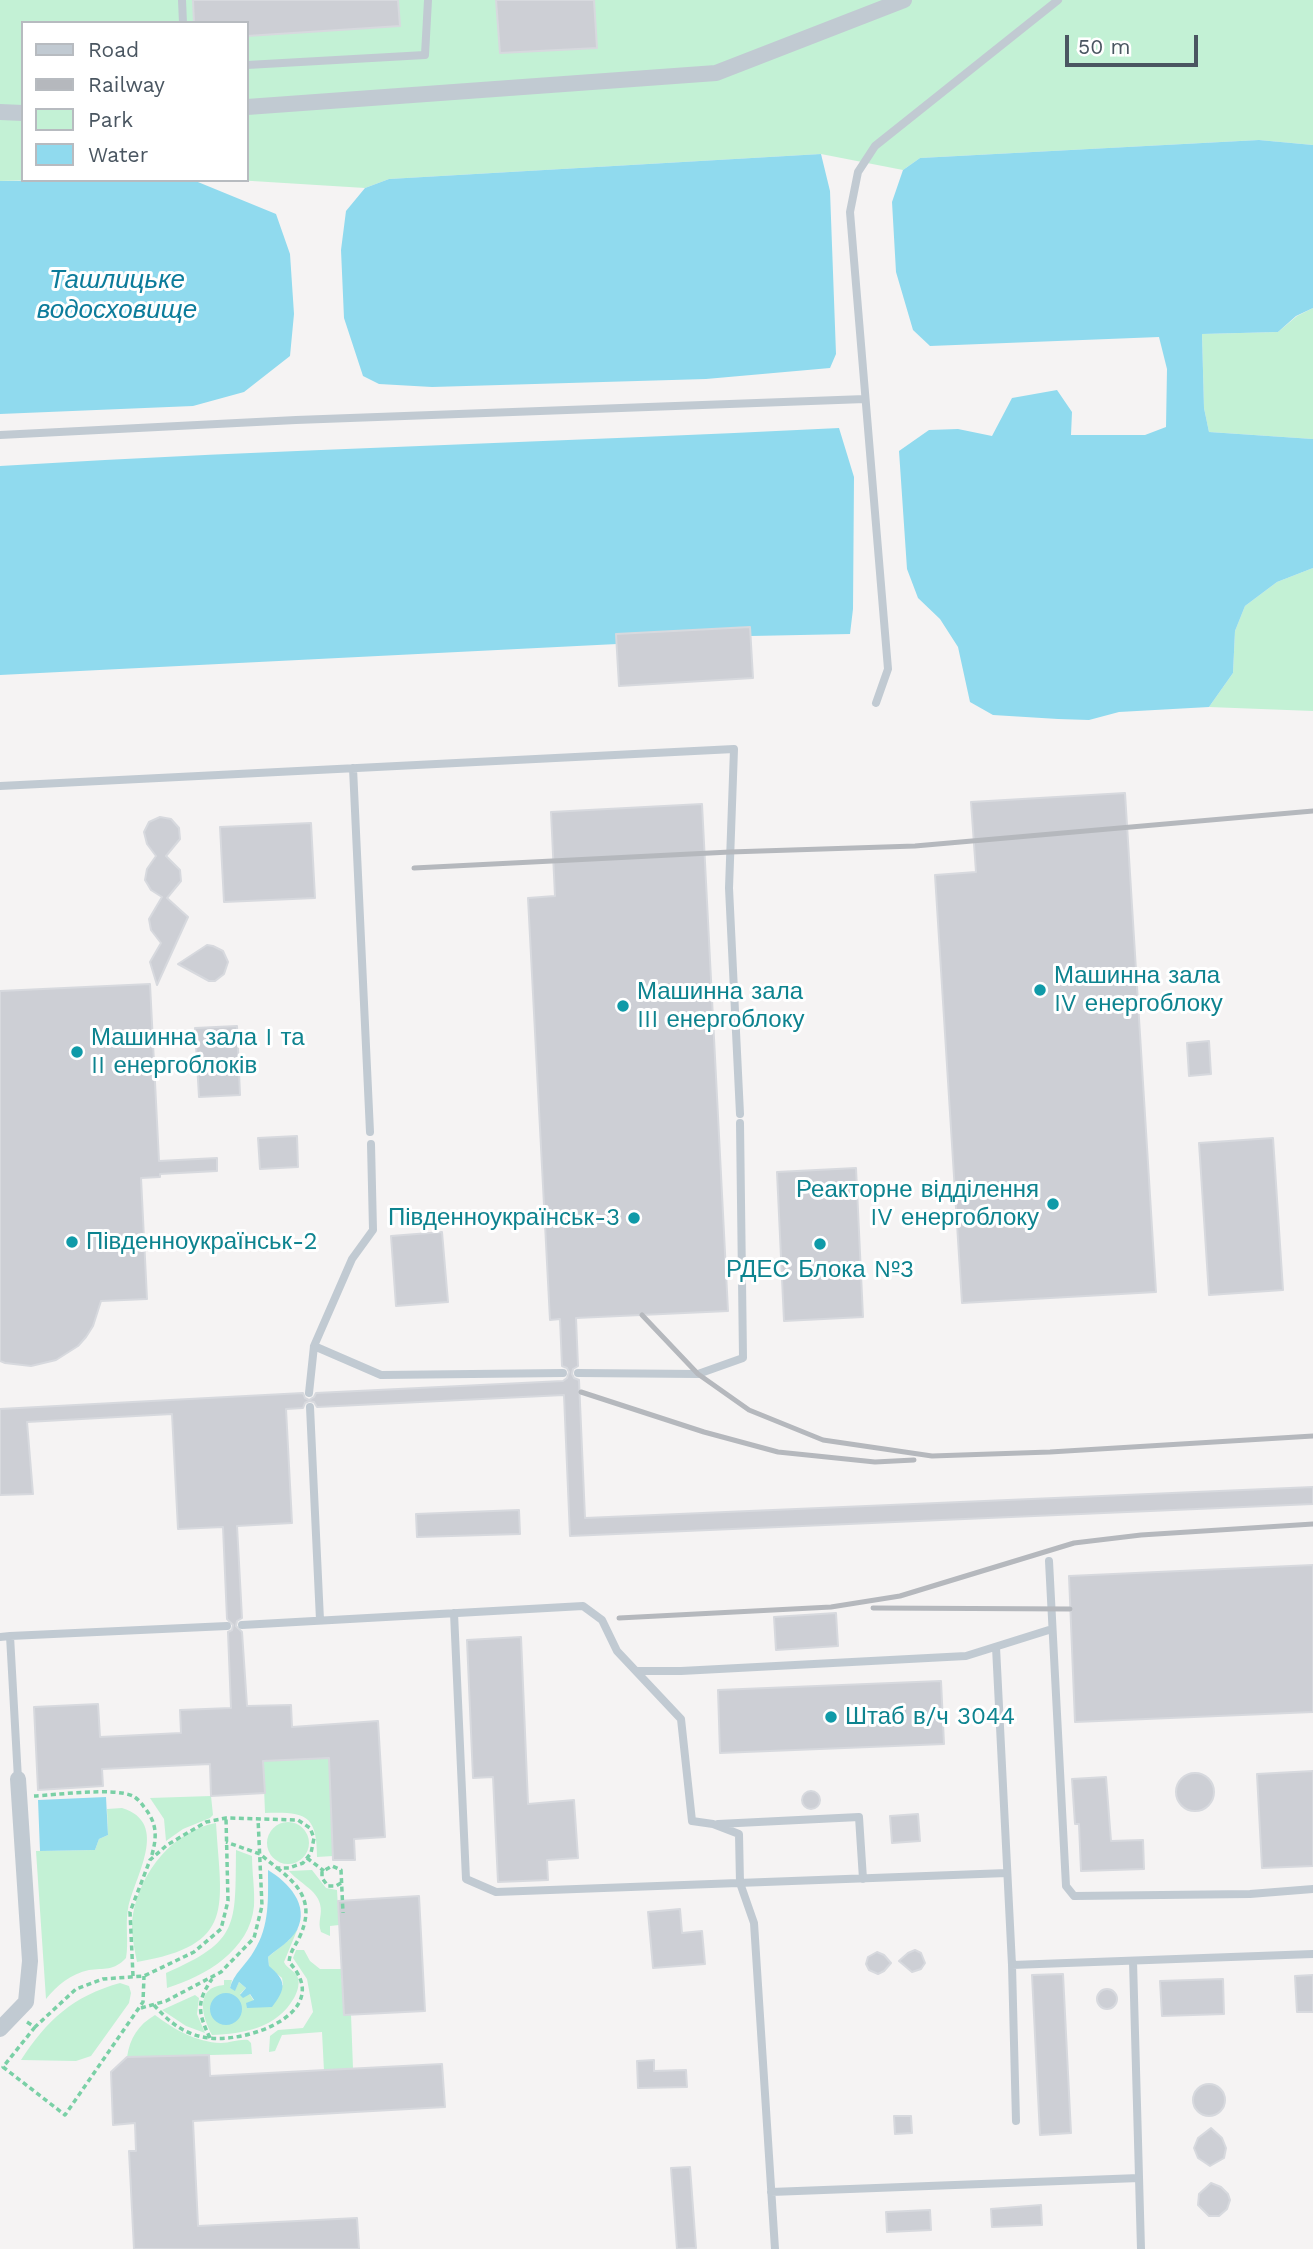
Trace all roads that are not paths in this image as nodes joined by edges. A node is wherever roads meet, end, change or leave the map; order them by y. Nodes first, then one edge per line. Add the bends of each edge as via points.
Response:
1 (182, 0) edge
2 (428, 0) edge
3 (904, 0) edge
4 (1058, 0) edge
5 (183, 21) edge
6 (248, 65) edge
7 (248, 107) edge
8 (0, 113) edge
9 (21, 113) edge
10 (865, 399) junction
11 (0, 435) edge
12 (876, 703) dead end
13 (354, 768) junction
14 (0, 786) edge
15 (370, 1132) dead end
16 (371, 1144) dead end
17 (314, 1346) junction
18 (563, 1373) dead end
19 (578, 1373) dead end
20 (309, 1393) dead end
21 (310, 1408) dead end
22 (1049, 1560) dead end
23 (454, 1613) junction
24 (320, 1620) junction
25 (242, 1625) dead end
26 (228, 1626) dead end
27 (1052, 1629) junction
28 (10, 1636) junction
29 (0, 1637) edge
30 (996, 1647) junction
31 (637, 1671) junction
32 (19, 1779) joint
33 (712, 1824) junction
34 (1007, 1873) junction
35 (863, 1879) junction
36 (740, 1883) junction
37 (1313, 1889) edge
38 (1313, 1954) edge
39 (1133, 1961) junction
40 (1012, 1965) junction
41 (0, 2029) edge
42 (1016, 2121) dead end
43 (1139, 2178) junction
44 (771, 2192) junction
45 (775, 2249) edge
46 (1141, 2249) edge

1 - 5 lane
2 - 6 lane via 425,55
3 - 7 street via 716,73
4 - 10 lane via 875,146 858,172 850,212
8 - 9 street
10 - 11 lane
10 - 12 lane via 888,670
13 - 14 lane
13 - 15 lane
13 - 19 lane via 734,749 729,888 740,1119 743,1358 698,1374
16 - 17 lane via 373,1230 352,1259
17 - 18 lane via 381,1376
17 - 20 lane
21 - 24 lane
22 - 27 lane
23 - 24 lane
23 - 31 lane via 583,1606 602,1620 617,1651
23 - 36 lane via 466,1879 496,1892
24 - 25 lane
26 - 28 lane
27 - 30 lane
27 - 37 lane via 1066,1886 1074,1896
28 - 29 lane
28 - 32 lane
30 - 31 lane via 965,1656
30 - 34 lane
31 - 33 lane via 681,1719 692,1821
32 - 41 street via 30,1961 26,2002
33 - 35 lane via 859,1817
33 - 36 lane via 739,1834
34 - 35 lane
34 - 40 lane
35 - 36 lane
36 - 44 lane via 754,1923
38 - 39 lane
39 - 40 lane
39 - 43 lane
40 - 42 lane
43 - 44 lane
43 - 46 lane
44 - 45 lane

